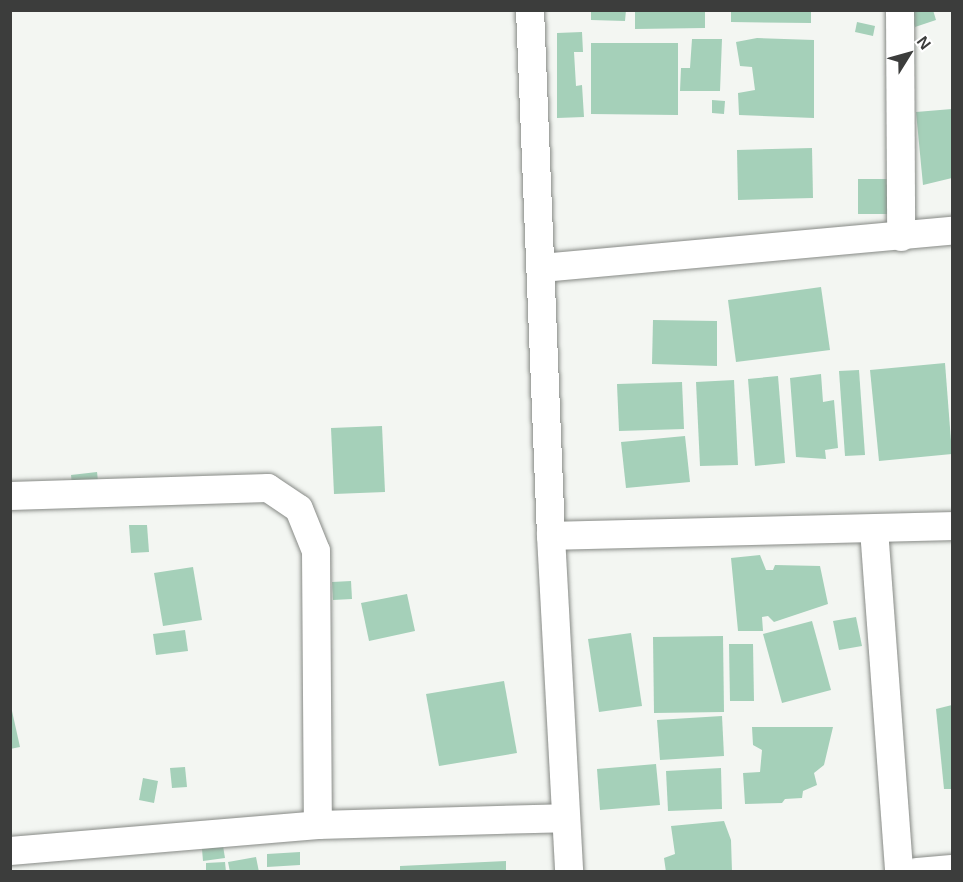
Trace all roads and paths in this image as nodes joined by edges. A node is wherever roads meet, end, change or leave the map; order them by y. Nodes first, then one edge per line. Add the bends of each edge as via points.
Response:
1 (530, 10) edge
2 (900, 10) edge
3 (952, 231) edge
4 (901, 237) junction
5 (542, 268) junction
6 (10, 496) edge
7 (952, 526) edge
8 (874, 529) junction
9 (551, 536) junction
10 (564, 818) junction
11 (318, 825) junction
12 (10, 851) edge
13 (952, 869) edge
14 (569, 872) edge
15 (899, 872) edge
16 (917, 872) edge

1 - 5 street
2 - 4 street
3 - 4 street
4 - 5 street
5 - 9 street
6 - 11 street via 268,488 299,510 316,551
7 - 8 street
8 - 9 street
8 - 15 street
9 - 10 street
10 - 11 street
10 - 14 street
11 - 12 street
13 - 16 street

